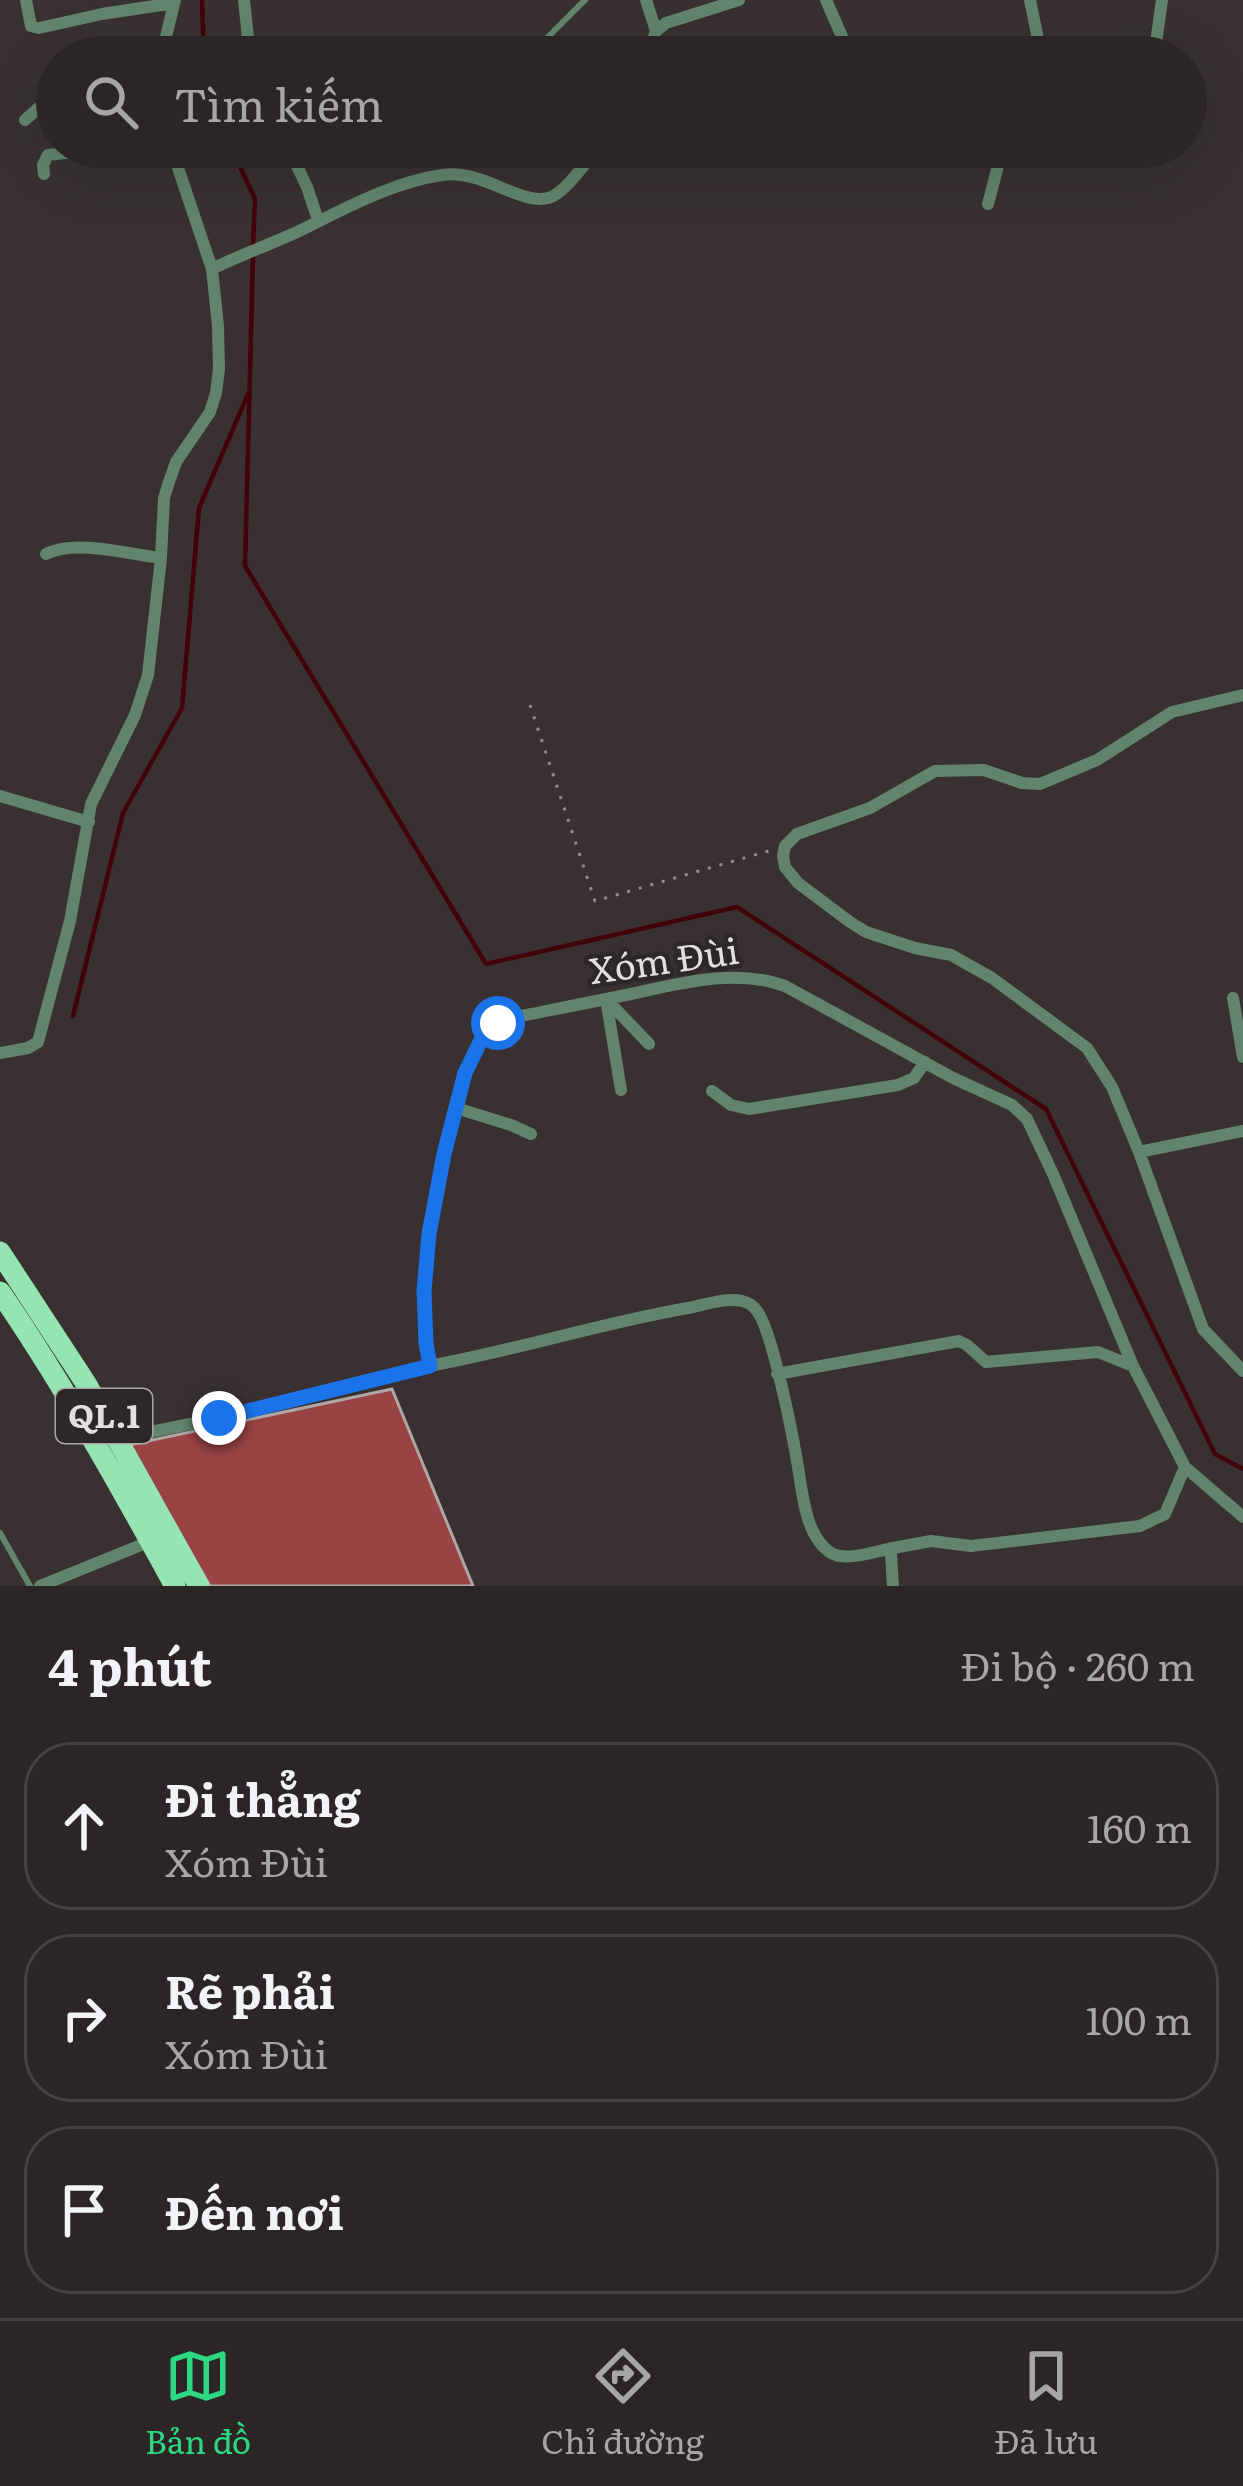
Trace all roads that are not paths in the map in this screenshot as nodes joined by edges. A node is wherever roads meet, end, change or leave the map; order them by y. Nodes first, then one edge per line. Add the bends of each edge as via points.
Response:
1 (26, 0) edge
2 (244, 0) edge
3 (586, 0) edge
4 (644, 0) edge
5 (739, 0) edge
6 (826, 0) edge
7 (1030, 0) edge
8 (1162, 0) edge
9 (175, 1) edge
10 (656, 32) junction
11 (166, 36) edge
12 (248, 36) edge
13 (549, 36) edge
14 (655, 36) edge
15 (842, 36) edge
16 (1037, 36) edge
17 (1157, 36) edge
18 (36, 110) edge
19 (25, 120) dead end
20 (44, 168) edge
21 (178, 168) edge
22 (298, 168) edge
23 (582, 168) edge
24 (997, 168) edge
25 (44, 174) dead end
26 (988, 204) dead end
27 (318, 220) junction
28 (212, 268) junction
29 (46, 554) dead end
30 (161, 558) junction
31 (1241, 699) edge
32 (0, 796) edge
33 (89, 822) junction
34 (1233, 998) dead end
35 (606, 999) junction
36 (649, 1044) dead end
37 (0, 1052) edge
38 (1243, 1057) edge
39 (925, 1061) junction
40 (621, 1090) dead end
41 (712, 1091) dead end
42 (456, 1108) junction
43 (1243, 1131) edge
44 (531, 1134) dead end
45 (1139, 1152) junction
46 (0, 1252) edge
47 (0, 1292) edge
48 (430, 1366) junction
49 (1133, 1366) junction
50 (1243, 1371) edge
51 (777, 1374) junction
52 (117, 1439) junction
53 (1185, 1467) junction
54 (1243, 1517) edge
55 (0, 1533) edge
56 (152, 1541) junction
57 (893, 1548) junction
58 (30, 1586) edge
59 (40, 1586) edge
60 (176, 1586) edge
61 (199, 1586) edge
62 (893, 1586) edge

1 - 9 street via 31,26 39,28
2 - 12 street
3 - 13 lane
4 - 10 street
5 - 10 street
6 - 15 street
7 - 16 street
8 - 17 street
9 - 11 street
10 - 14 street
18 - 19 street
20 - 25 street
21 - 28 street
22 - 27 street
23 - 27 street via 553,198 532,200 488,180 444,175
24 - 26 street
27 - 28 street
28 - 30 street via 216,393 169,482
29 - 30 street via 76,547
30 - 33 street via 143,697
31 - 45 street via 1172,712 1097,760 1040,784 984,770 935,771 785,846 785,867 798,884 850,922 951,955 1070,1033 1102,1067
32 - 33 street
33 - 37 street via 38,1042
34 - 38 street
35 - 36 street
35 - 39 street, Xóm Đùi via 762,978
35 - 40 street
35 - 42 street, Xóm Đùi via 485,1032
39 - 41 street via 898,1085 775,1106 731,1105
39 - 49 street, Xóm Đùi via 1027,1119
42 - 44 street
42 - 48 street, Xóm Đùi via 429,1234
43 - 45 street
45 - 50 street via 1203,1329
46 - 52 highway, QL.1
47 - 56 highway, QL.1
48 - 51 street via 738,1299 760,1314
48 - 52 street
49 - 51 street via 1098,1352 986,1362 959,1341
49 - 53 street, Xóm Đùi
51 - 57 street via 813,1531 842,1557
52 - 61 highway, QL.1
53 - 54 street, Xóm Đùi
53 - 57 street via 1165,1514 1141,1526
55 - 58 lane
56 - 59 street
56 - 60 highway, QL.1
57 - 62 street

